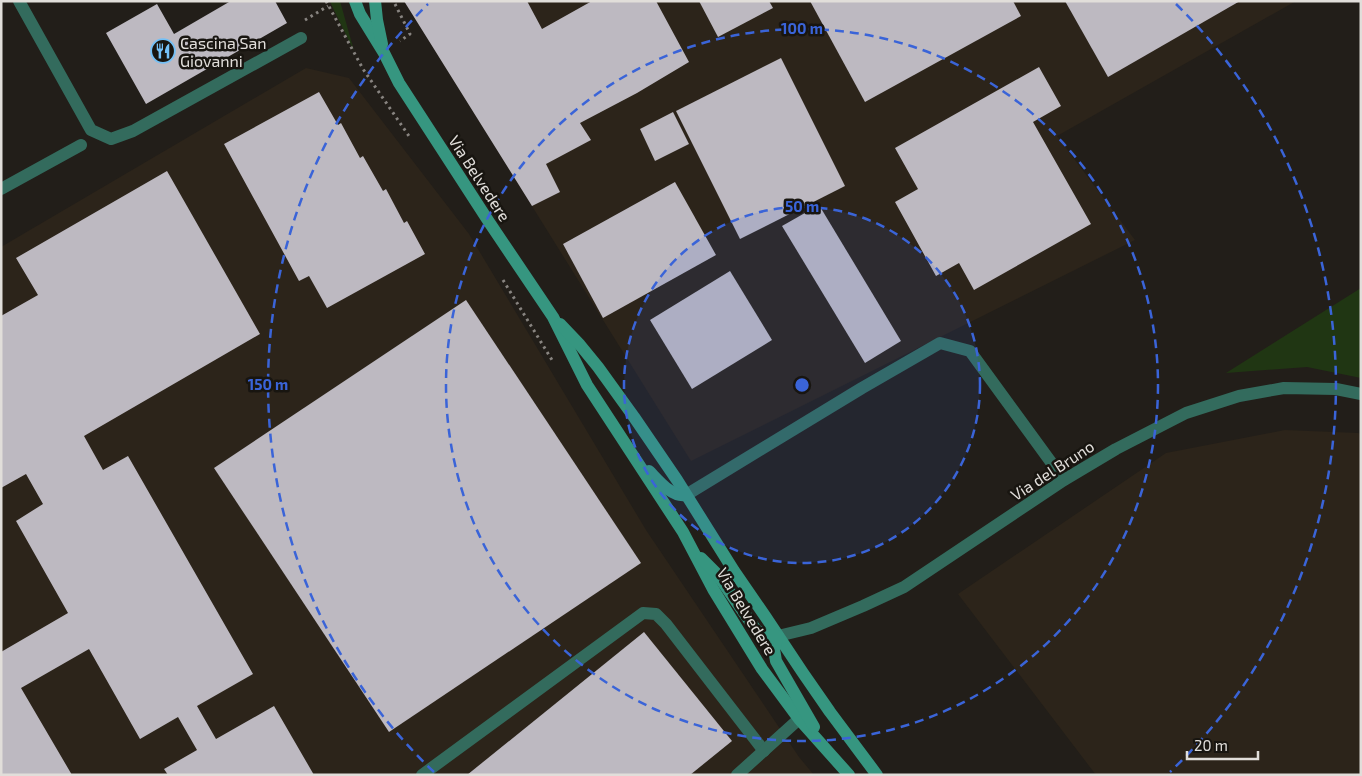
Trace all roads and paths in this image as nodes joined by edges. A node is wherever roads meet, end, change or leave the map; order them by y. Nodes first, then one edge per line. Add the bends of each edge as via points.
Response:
1 (18, 1) edge
2 (326, 1) edge
3 (355, 1) edge
4 (375, 1) edge
5 (393, 1) edge
6 (300, 38) dead end
7 (400, 42) dead end
8 (384, 53) junction
9 (414, 143) dead end
10 (81, 145) dead end
11 (1, 189) edge
12 (502, 277) dead end
13 (553, 317) junction
14 (553, 362) dead end
15 (1361, 394) edge
16 (631, 454) junction
17 (1064, 480) junction
18 (686, 495) junction
19 (694, 551) junction
20 (778, 636) junction
21 (799, 719) junction
22 (764, 751) junction
23 (830, 755) junction
24 (422, 775) edge
25 (737, 775) edge
26 (849, 775) edge
27 (877, 775) edge

1 - 6 street via 90,130 111,139 133,131
2 - 9 path via 363,69
3 - 8 street, Via Belvedere
4 - 8 street, Via Belvedere
5 - 7 path via 410,34
8 - 13 street, Via Belvedere via 399,83
10 - 11 street
12 - 14 path
13 - 16 street, Via Belvedere via 587,385
13 - 18 street, Via Belvedere via 598,367
15 - 17 street, Via del Bruno via 1284,388 1221,400 1155,428
16 - 18 street, Via Belvedere via 670,490 680,496
16 - 19 street, Via Belvedere
17 - 18 street via 970,350 940,344
17 - 20 street, Via del Bruno via 904,587 811,628
18 - 20 street, Via Belvedere
19 - 20 street via 717,574 756,630
19 - 21 street, Via Belvedere via 735,627
20 - 23 street via 774,648 776,661
20 - 27 street, Via Belvedere
21 - 22 street
21 - 23 street, Via Belvedere
22 - 24 street via 666,624 656,614 643,613
22 - 25 street
23 - 26 street, Via Belvedere

